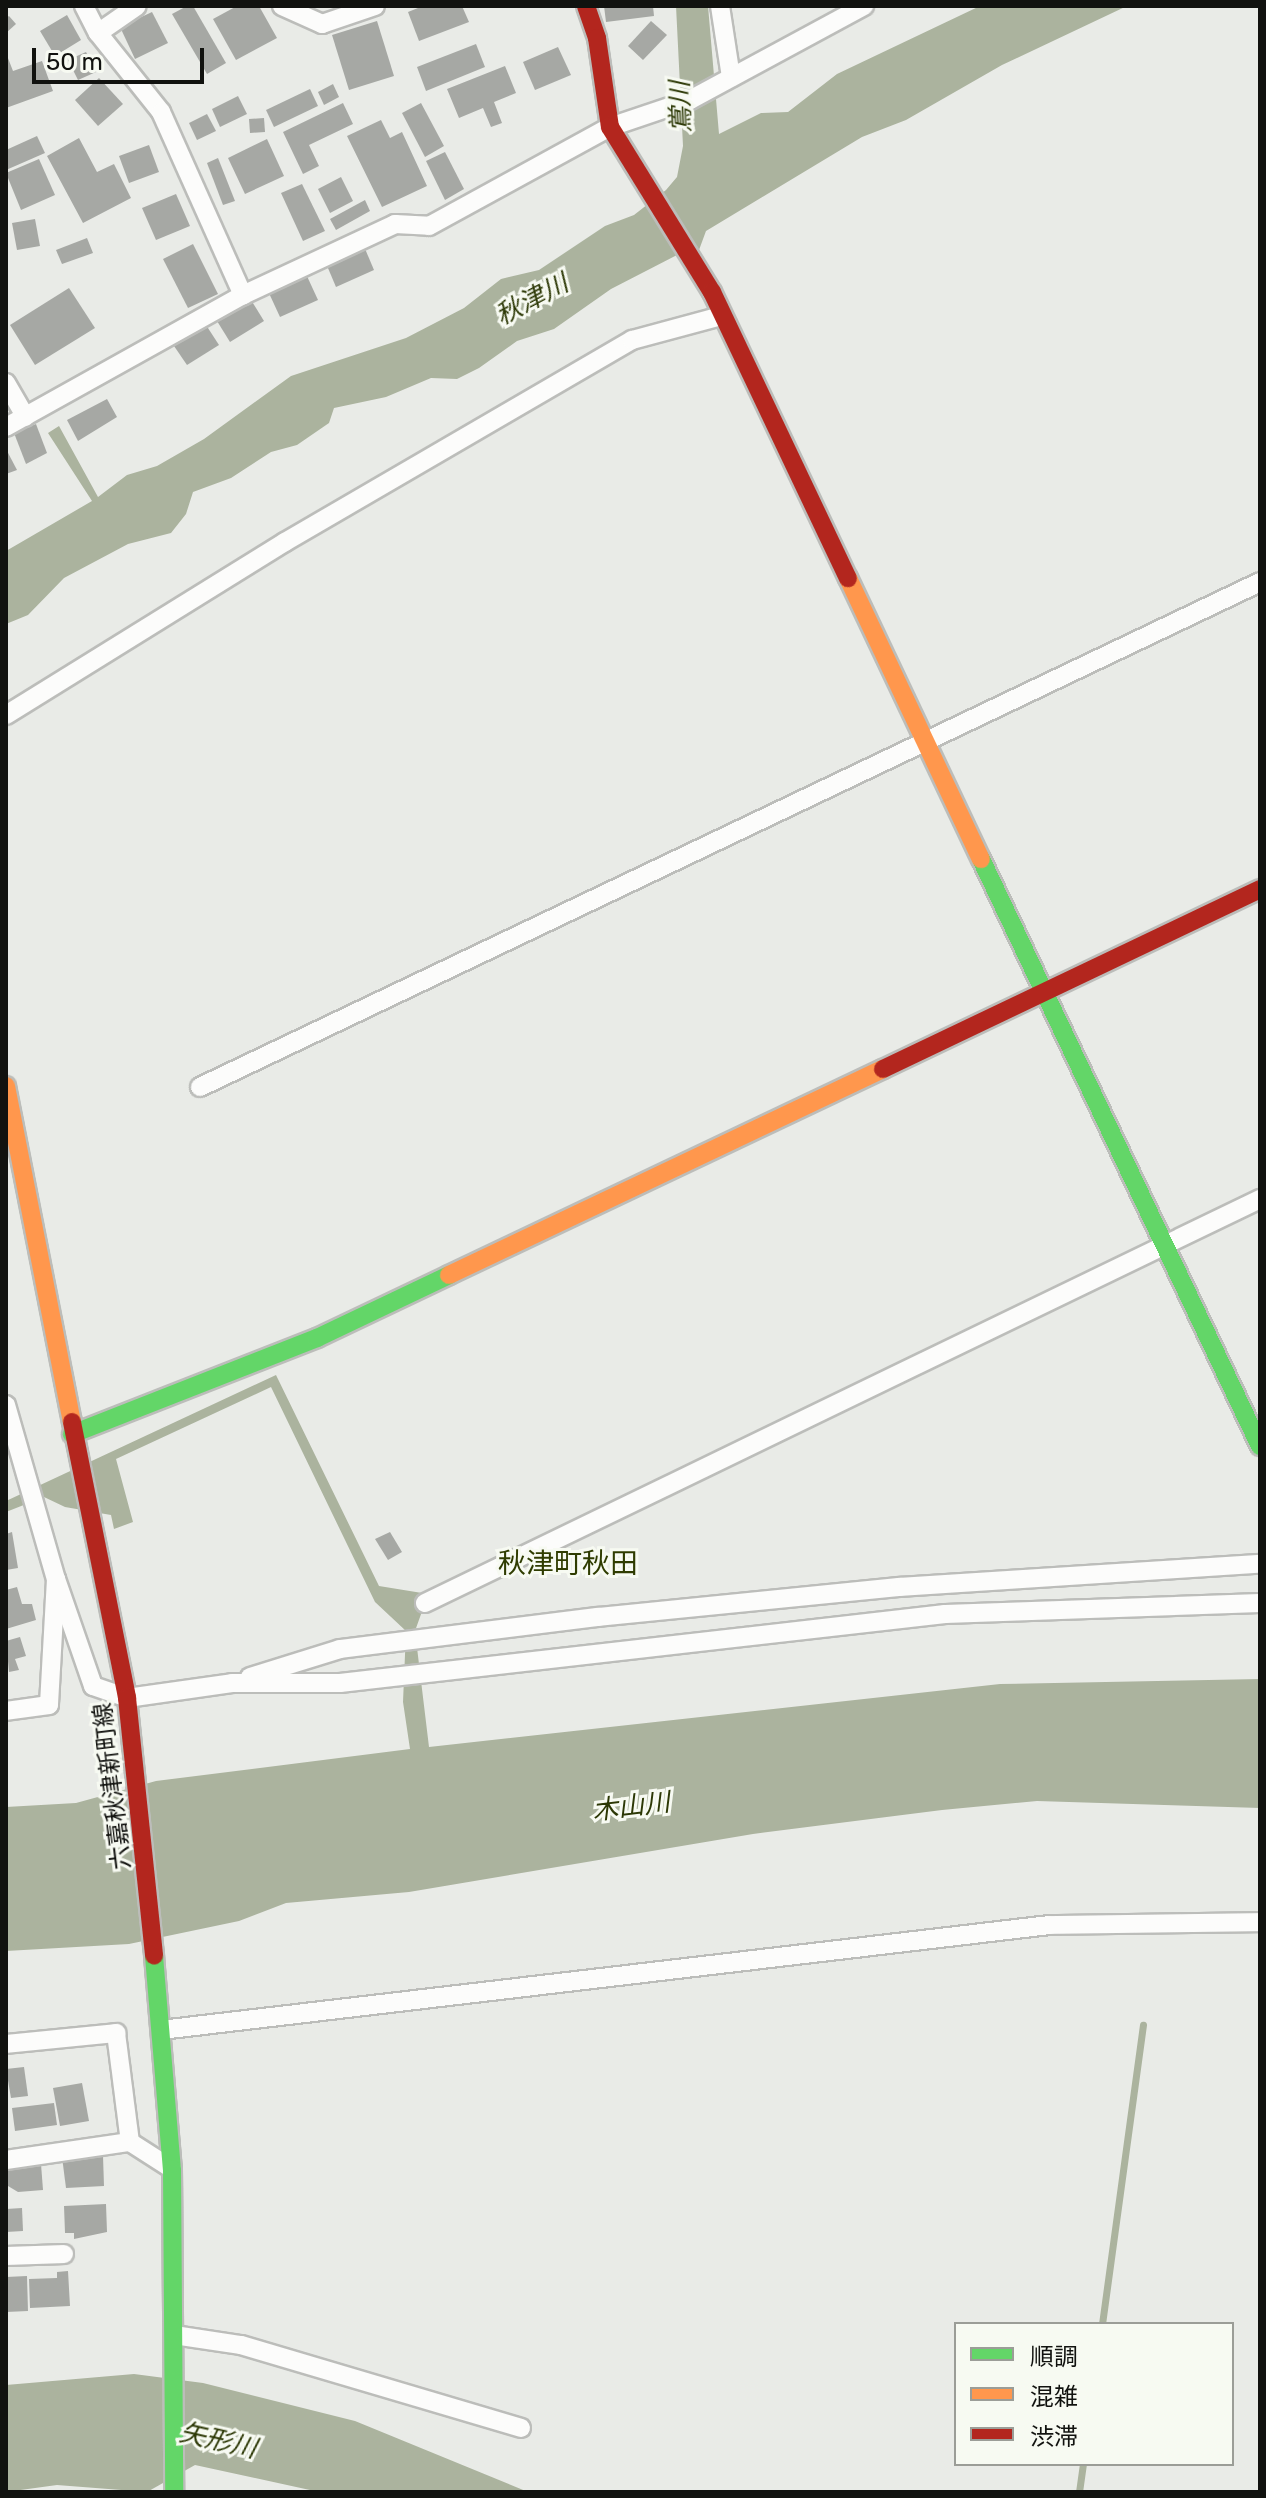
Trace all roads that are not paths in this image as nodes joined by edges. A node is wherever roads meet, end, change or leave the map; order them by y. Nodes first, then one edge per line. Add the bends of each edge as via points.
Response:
1 (84, 6) edge
2 (137, 6) edge
3 (282, 6) edge
4 (375, 6) edge
5 (586, 6) edge
6 (720, 6) edge
7 (864, 6) edge
8 (98, 33) junction
9 (723, 82) junction
10 (610, 127) junction
11 (243, 295) junction
12 (721, 316) junction
13 (6, 383) edge
14 (26, 417) junction
15 (6, 427) edge
16 (1260, 582) edge
17 (6, 715) edge
18 (923, 741) junction
19 (1260, 889) edge
20 (1042, 994) junction
21 (6, 1086) edge
22 (200, 1087) dead end
23 (1260, 1199) edge
24 (1163, 1245) junction
25 (6, 1405) edge
26 (72, 1434) junction
27 (1260, 1446) edge
28 (1260, 1564) edge
29 (56, 1579) junction
30 (425, 1603) dead end
31 (1260, 1603) edge
32 (232, 1683) junction
33 (127, 1698) junction
34 (6, 1711) edge
35 (1260, 1922) edge
36 (161, 2030) junction
37 (6, 2044) edge
38 (130, 2142) junction
39 (6, 2160) edge
40 (172, 2169) junction
41 (64, 2254) dead end
42 (6, 2256) edge
43 (174, 2335) junction
44 (521, 2428) dead end
45 (174, 2492) edge

1 - 8 street
2 - 8 street
3 - 4 street via 322,24
5 - 10 street via 597,38
6 - 9 street
7 - 9 street
8 - 11 street via 161,112
9 - 10 street via 690,100
10 - 11 street via 429,226 395,224
10 - 12 street via 712,292
11 - 14 street
12 - 17 street via 632,340 285,542
12 - 18 street
13 - 14 street
14 - 15 street
16 - 18 street
18 - 20 street
18 - 22 street
19 - 20 street
20 - 24 street
20 - 26 street via 317,1338
21 - 26 street, 六嘉秋津新町線
23 - 24 street
24 - 27 street
24 - 30 street
25 - 29 street
26 - 33 street, 六嘉秋津新町線
28 - 32 street via 900,1587 598,1617 340,1649
29 - 33 street via 93,1686
29 - 34 street via 49,1705
31 - 32 street via 945,1614 340,1683
32 - 33 street
33 - 36 street, 六嘉秋津新町線
35 - 36 street via 1049,1925
36 - 40 street, 六嘉秋津新町線
37 - 38 street via 116,2033
38 - 39 street
38 - 40 street
40 - 43 street, 六嘉秋津新町線
41 - 42 street
43 - 44 street via 241,2345
43 - 45 street, 六嘉秋津新町線

